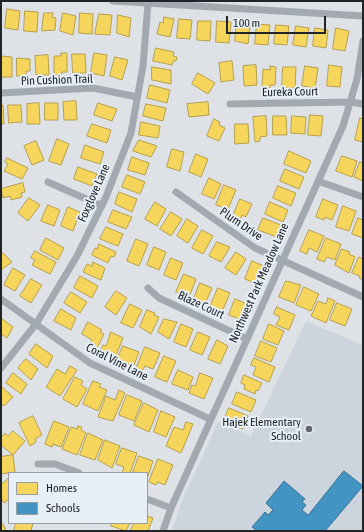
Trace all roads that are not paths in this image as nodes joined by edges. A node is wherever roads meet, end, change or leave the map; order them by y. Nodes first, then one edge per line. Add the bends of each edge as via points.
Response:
1 (113, 1) edge
2 (148, 3) junction
3 (363, 16) edge
4 (363, 41) edge
5 (1, 93) edge
6 (137, 97) junction
7 (350, 102) junction
8 (230, 104) dead end
9 (363, 104) edge
10 (318, 180) junction
11 (48, 182) dead end
12 (176, 192) dead end
13 (363, 197) edge
14 (102, 206) junction
15 (282, 260) junction
16 (148, 288) dead end
17 (363, 298) edge
18 (1, 299) edge
19 (36, 324) junction
20 (247, 339) junction
21 (1, 368) edge
22 (210, 419) junction
23 (38, 464) dead end
24 (76, 472) edge
25 (148, 499) edge
26 (170, 508) junction
27 (163, 531) edge

1 - 2 street
2 - 3 street
2 - 6 street, Foxglove Lane via 143,66
4 - 7 street, Northwest Park Meadow Lane via 357,79
5 - 6 street, Pin Cushion Trail via 93,88
6 - 14 street, Foxglove Lane via 131,133
7 - 8 street, Eureka Court
7 - 9 street, Eureka Court
7 - 10 street, Northwest Park Meadow Lane via 343,126
10 - 13 street
10 - 15 street, Northwest Park Meadow Lane
11 - 14 street
12 - 15 street, Plum Drive via 255,248
14 - 19 street, Foxglove Lane via 77,256
15 - 17 street, Plum Drive
15 - 20 street, Northwest Park Meadow Lane
16 - 20 street, Blaze Court via 159,298
18 - 19 street, Coral Vine Lane
19 - 21 street, Foxglove Lane
19 - 22 street, Coral Vine Lane via 90,363
20 - 22 street, Northwest Park Meadow Lane
22 - 26 street, Northwest Park Meadow Lane
23 - 24 street via 55,464
25 - 26 street
26 - 27 street, Northwest Park Meadow Lane

